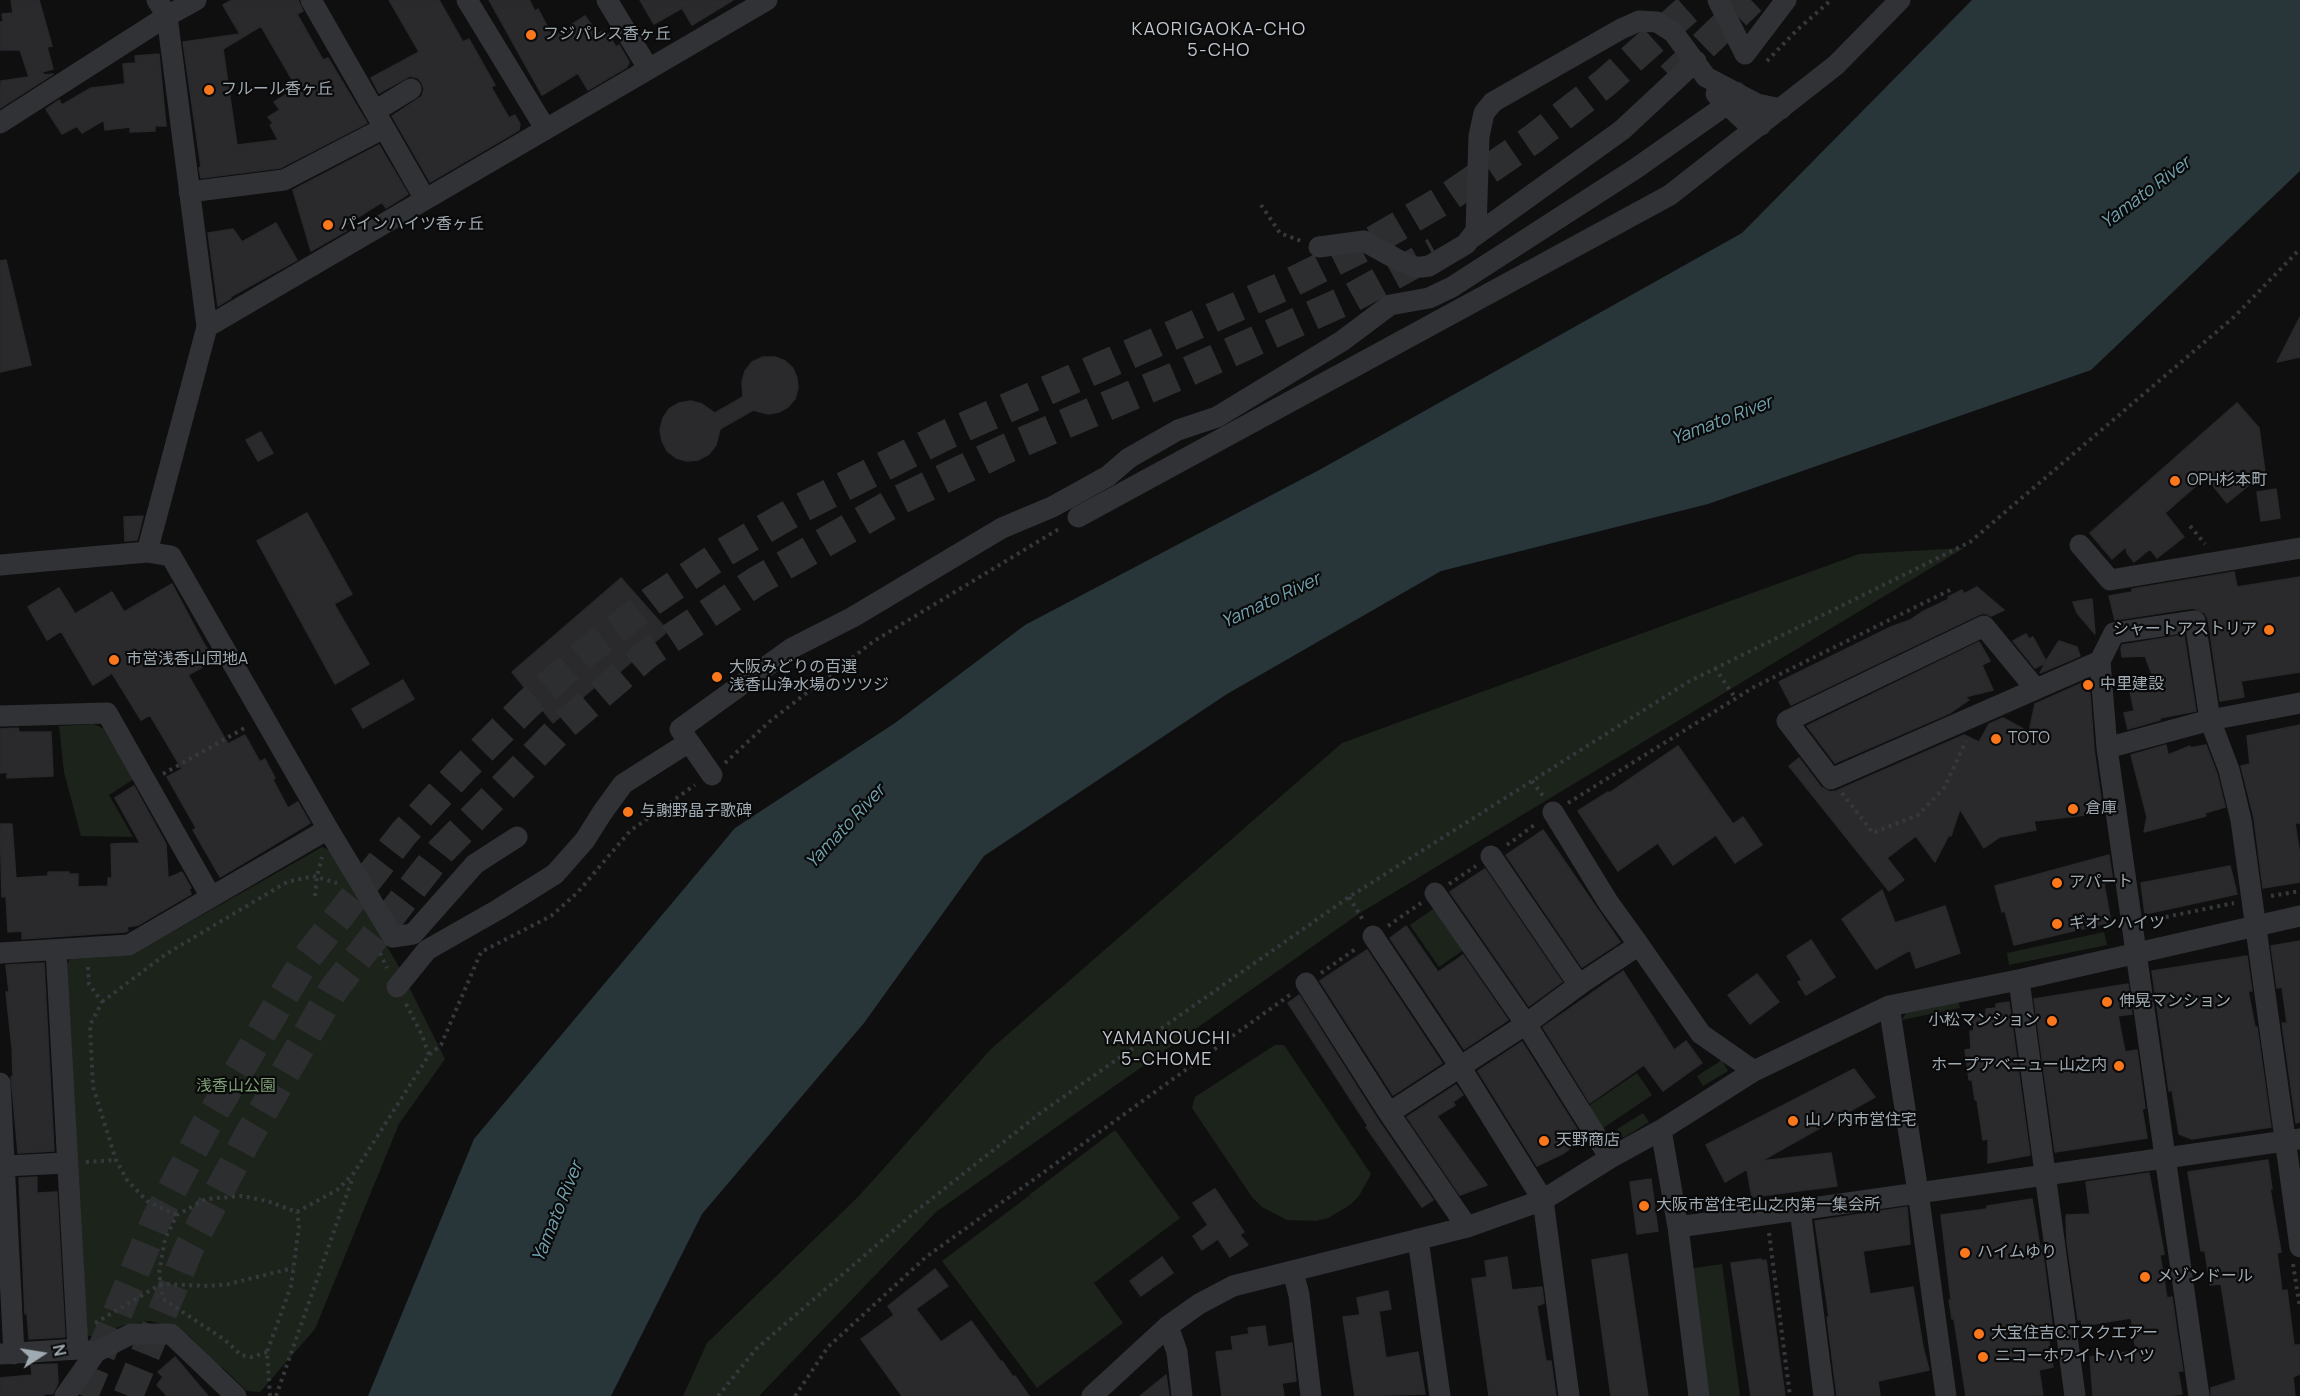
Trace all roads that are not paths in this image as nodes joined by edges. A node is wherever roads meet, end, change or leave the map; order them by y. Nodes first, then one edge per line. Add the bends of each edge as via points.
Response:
1 (196, 0) edge
2 (311, 0) edge
3 (467, 0) edge
4 (607, 0) edge
5 (1718, 0) edge
6 (1786, 0) edge
7 (756, 3) edge
8 (1890, 4) edge
9 (162, 8) edge
10 (648, 68) junction
11 (1701, 69) junction
12 (411, 89) dead end
13 (1731, 98) junction
14 (1781, 109) junction
15 (379, 119) junction
16 (0, 123) edge
17 (1761, 125) junction
18 (545, 128) junction
19 (189, 192) junction
20 (425, 199) junction
21 (1473, 237) junction
22 (1318, 247) road end
23 (207, 327) junction
24 (1078, 517) road end
25 (2080, 545) dead end
26 (2300, 548) edge
27 (147, 552) junction
28 (0, 566) edge
29 (2100, 661) junction
30 (2035, 688) junction
31 (2300, 702) edge
32 (0, 716) edge
33 (2210, 720) junction
34 (689, 742) junction
35 (2107, 748) junction
36 (712, 775) road end
37 (1548, 805) road end
38 (329, 829) junction
39 (517, 837) dead end
40 (1491, 856) road end
41 (1435, 893) road end
42 (211, 897) junction
43 (2300, 916) edge
44 (2256, 925) junction
45 (1368, 927) road end
46 (1640, 945) junction
47 (56, 950) junction
48 (0, 953) edge
49 (2135, 953) junction
50 (2019, 980) junction
51 (1306, 983) road end
52 (1579, 985) junction
53 (397, 987) road end
54 (1889, 1006) junction
55 (1526, 1024) junction
56 (1459, 1065) junction
57 (1754, 1071) junction
58 (0, 1083) edge
59 (1389, 1113) junction
60 (1, 1122) edge
61 (1661, 1130) junction
62 (2292, 1139) edge
63 (1610, 1158) junction
64 (2166, 1159) junction
65 (66, 1163) junction
66 (4, 1174) edge
67 (2047, 1174) junction
68 (1918, 1192) junction
69 (1544, 1200) junction
70 (1800, 1209) junction
71 (1467, 1227) junction
72 (1678, 1227) junction
73 (4, 1235) edge
74 (1418, 1239) junction
75 (2297, 1255) edge
76 (1293, 1272) junction
77 (6, 1288) edge
78 (1168, 1326) junction
79 (84, 1343) junction
80 (7, 1354) edge
81 (65, 1396) edge
82 (234, 1396) edge
83 (1092, 1396) edge
84 (1182, 1396) edge
85 (1311, 1396) edge
86 (1440, 1396) edge
87 (1569, 1396) edge
88 (1699, 1396) edge
89 (1824, 1396) edge
90 (1946, 1396) edge
91 (2075, 1396) edge
92 (2199, 1396) edge

1 - 9 street
2 - 15 street
3 - 18 street
4 - 10 street
5 - 6 street via 1745,54
7 - 10 street
8 - 14 street via 1836,65
9 - 16 street
9 - 19 street
10 - 18 street
11 - 13 street via 1717,95
11 - 21 street
11 - 21 street via 1673,32 1657,22 1640,21 1493,102 1484,113 1479,136
12 - 15 street
13 - 14 street
13 - 17 street via 1747,123
13 - 34 street via 1635,169 1452,287 1429,298 1390,305 1342,341 1217,417 1178,430 1129,458 1108,476 1052,507 1002,528 853,617 792,648 680,729
14 - 17 street
15 - 19 street via 284,180
15 - 20 street
17 - 24 street via 1670,195
18 - 20 street
19 - 23 street
20 - 23 street
21 - 22 street via 1422,267 1400,261 1364,241
23 - 27 street
25 - 26 street via 2110,580
27 - 28 street
27 - 38 street via 171,556
29 - 30 street
29 - 33 street via 2114,633 2195,621
29 - 35 street
30 - 30 street via 1984,626 1786,721 1832,779
31 - 33 street
32 - 42 street via 107,713
33 - 35 street
33 - 44 street via 2229,770 2241,820
34 - 36 street
34 - 53 street via 623,784 585,840 555,873 427,950
35 - 49 street
37 - 46 street via 1608,902
38 - 39 street via 393,937 413,934 475,864
38 - 42 street
40 - 52 street
41 - 55 street
42 - 47 street via 129,945
43 - 44 street
44 - 49 street
44 - 62 street
45 - 56 street
46 - 52 street
46 - 57 street via 1701,1034
47 - 48 street
47 - 65 street
49 - 50 street
49 - 64 street
50 - 54 street
50 - 67 street
51 - 59 street
52 - 55 street
54 - 57 street
54 - 68 street
55 - 56 street
55 - 63 street
56 - 59 street
56 - 69 street
57 - 61 street
58 - 60 street
59 - 71 street
60 - 66 street
61 - 63 street
61 - 72 street
62 - 64 street
62 - 75 street
63 - 69 street
64 - 67 street
64 - 92 street
65 - 66 street
65 - 79 street
66 - 73 street
67 - 68 street
67 - 91 street
68 - 70 street
68 - 90 street
69 - 71 street
69 - 87 street
70 - 72 street
70 - 89 street
71 - 74 street
72 - 88 street
73 - 77 street
74 - 76 street
74 - 86 street
76 - 78 street via 1233,1286
76 - 85 street
77 - 80 street
78 - 83 street
78 - 84 street
79 - 80 street
79 - 81 street
79 - 82 street via 131,1334 171,1334

